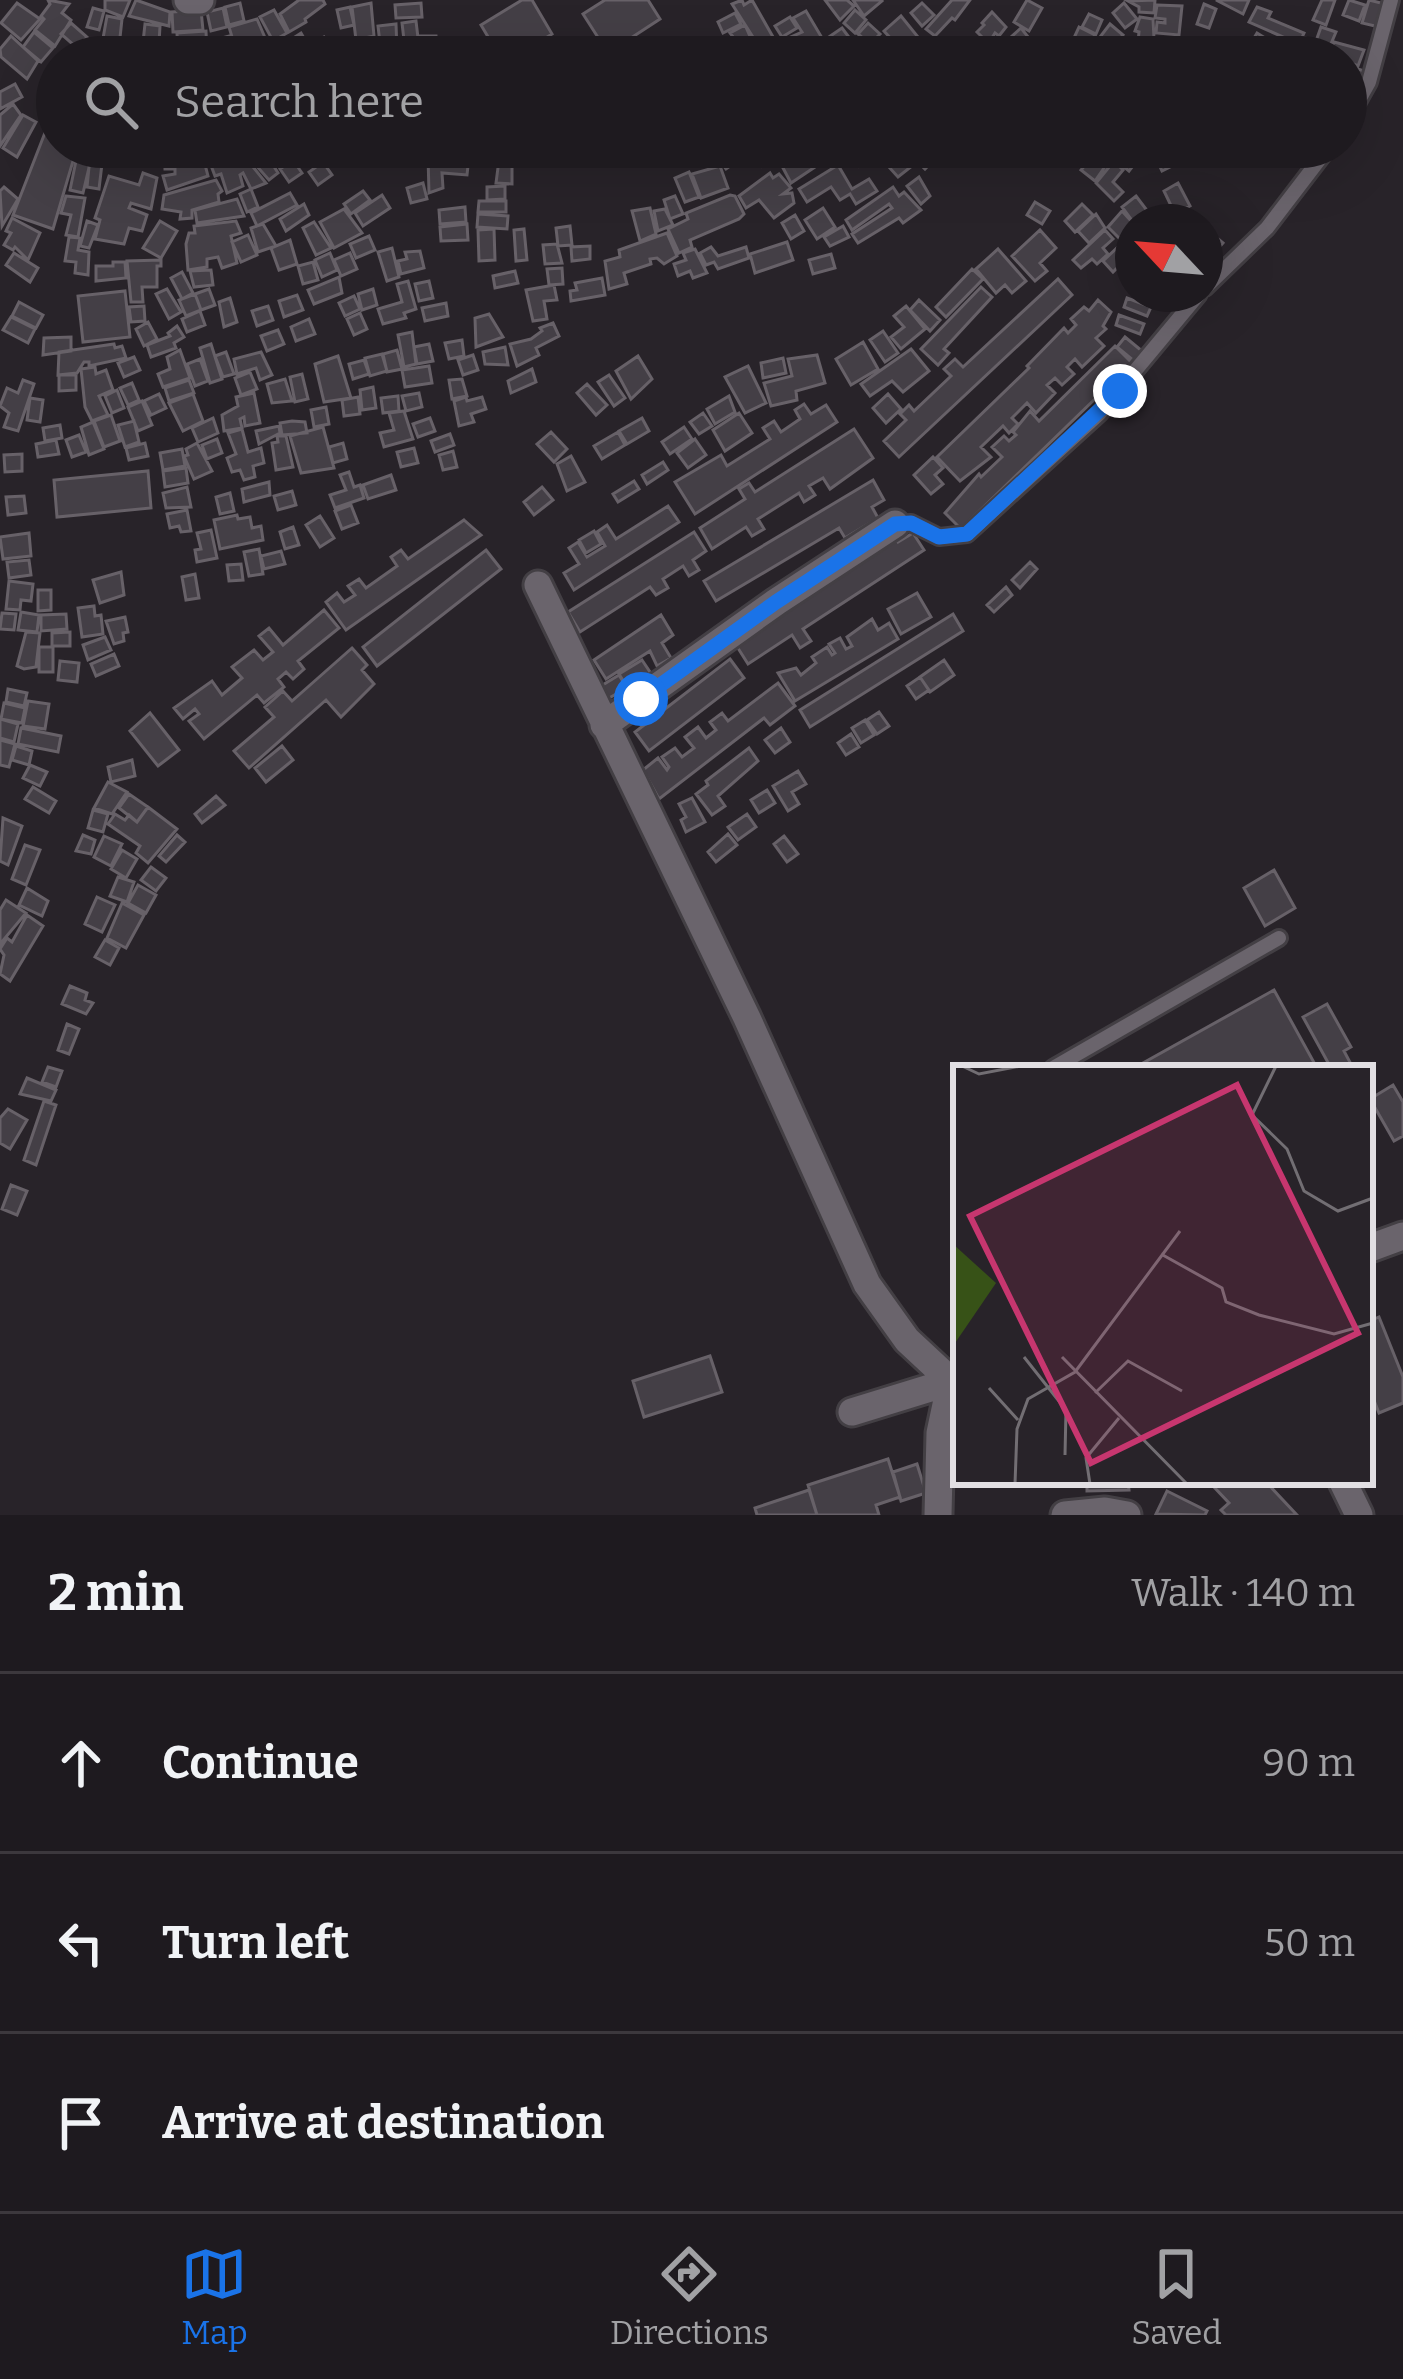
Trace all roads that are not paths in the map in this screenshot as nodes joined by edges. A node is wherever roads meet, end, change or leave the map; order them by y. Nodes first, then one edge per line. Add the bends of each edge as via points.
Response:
1 (188, 0) edge
2 (200, 0) edge
3 (1390, 0) edge
4 (1367, 86) edge
5 (1313, 168) edge
6 (1223, 271) edge
7 (1184, 312) edge
8 (895, 524) joint
9 (538, 585) dead end
10 (604, 725) junction
11 (1279, 938) dead end
12 (1058, 1065) edge
13 (1403, 1236) edge
14 (1373, 1247) edge
15 (953, 1380) edge
16 (852, 1412) dead end
17 (1344, 1485) edge
18 (938, 1515) edge
19 (1065, 1515) edge
20 (1127, 1515) edge
21 (1359, 1515) edge

1 - 2 street
3 - 4 lane
5 - 6 lane
7 - 8 lane via 1100,413 967,534 939,537
8 - 10 street
9 - 10 street
10 - 15 street via 867,1284 907,1340
11 - 12 lane
13 - 14 street
15 - 16 street
15 - 18 street via 940,1432
17 - 21 street
19 - 20 street

